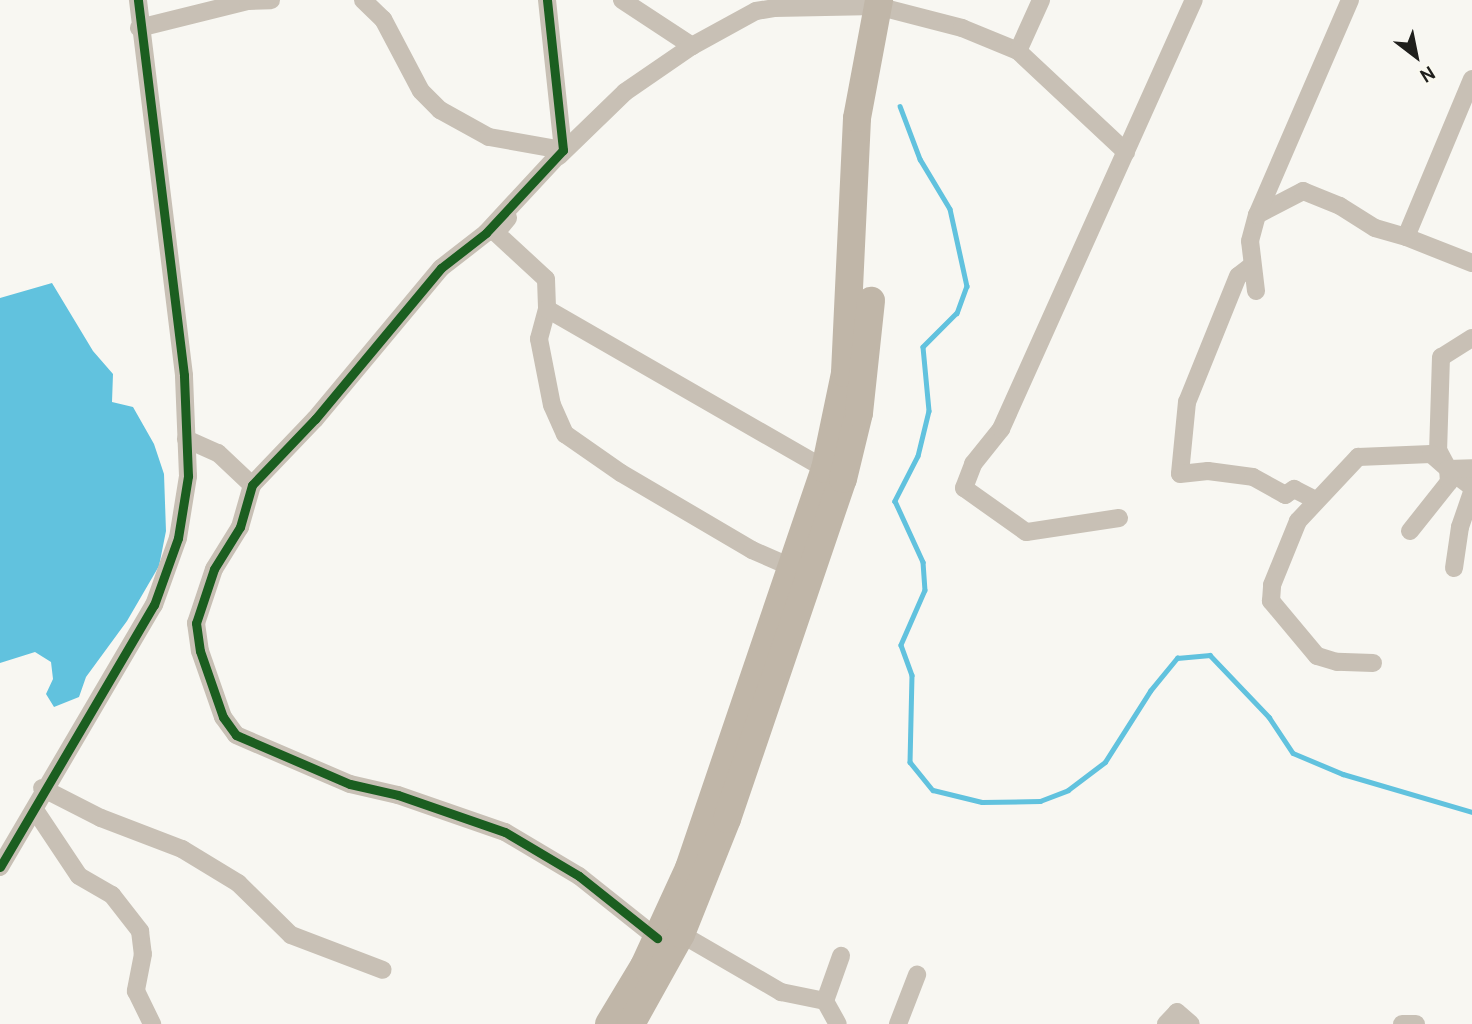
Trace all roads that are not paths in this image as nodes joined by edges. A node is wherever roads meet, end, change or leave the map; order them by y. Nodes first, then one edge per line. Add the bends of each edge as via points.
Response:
1 (138, 0) edge
2 (271, 0) edge
3 (363, 0) edge
4 (547, 0) edge
5 (622, 0) edge
6 (1041, 0) edge
7 (1194, 0) edge
8 (1350, 0) edge
9 (887, 4) edge
10 (139, 27) junction
11 (692, 46) junction
12 (1018, 51) junction
13 (1472, 79) edge
14 (563, 150) junction
15 (1126, 152) junction
16 (1257, 215) junction
17 (1406, 237) junction
18 (1472, 263) edge
19 (1251, 266) junction
20 (1256, 291) dead end
21 (547, 309) junction
22 (1472, 338) edge
23 (186, 439) junction
24 (1472, 468) edge
25 (825, 469) junction
26 (1448, 469) junction
27 (252, 485) junction
28 (1472, 489) edge
29 (1314, 499) junction
30 (1119, 518) dead end
31 (1410, 531) dead end
32 (793, 568) junction
33 (1454, 568) dead end
34 (1373, 663) dead end
35 (42, 788) junction
36 (35, 810) junction
37 (0, 867) edge
38 (669, 936) junction
39 (841, 956) dead end
40 (383, 970) dead end
41 (917, 975) dead end
42 (825, 1001) junction
43 (152, 1024) edge
44 (609, 1024) edge
45 (631, 1024) edge
46 (838, 1024) edge
47 (898, 1024) edge
48 (1167, 1024) edge
49 (1191, 1024) edge
50 (1402, 1024) edge
51 (1416, 1024) edge

1 - 10 street
2 - 10 street via 248,1
3 - 14 street via 383,19 421,92 440,110 489,137
4 - 14 street
5 - 11 street
6 - 12 street
7 - 15 street
8 - 16 street
9 - 11 street via 756,11
9 - 12 street
9 - 25 main road via 857,118 845,373
9 - 38 main road via 872,145 869,344 859,414 843,479 774,685
10 - 23 street via 172,262
11 - 14 street via 625,92
12 - 15 street
13 - 17 street
14 - 21 street via 496,233 545,279
14 - 27 street via 486,233 441,268 315,419
15 - 30 street via 1001,429 974,464 964,488 1026,532
16 - 17 street via 1293,194 1311,192 1375,228
16 - 19 street via 1250,241
17 - 18 street
19 - 20 street
19 - 29 street via 1238,276 1187,402 1181,474 1208,471 1253,477 1285,495 1294,489
21 - 25 street
21 - 32 street via 539,339 552,405 565,434 621,473 752,550
22 - 26 street via 1441,357 1438,450
23 - 27 street via 227,459
23 - 35 street via 188,476 178,538 154,605
24 - 26 street
25 - 32 main road
26 - 28 street
26 - 29 street via 1431,454 1359,457
26 - 31 street via 1449,482
27 - 38 street via 240,527 214,569 196,623 200,651 228,728 296,764 349,784 398,795 505,832
28 - 33 street
29 - 34 street via 1298,521 1272,585 1271,601 1317,656
32 - 38 main road
35 - 36 street
35 - 40 street via 102,818 166,840 238,883 291,935
36 - 37 street
36 - 43 street via 79,876 112,895 140,931 143,954 136,991
38 - 42 street via 781,992
38 - 44 main road
38 - 45 main road
39 - 42 street
41 - 47 street
42 - 46 street
48 - 49 street via 1177,1012
50 - 51 street

